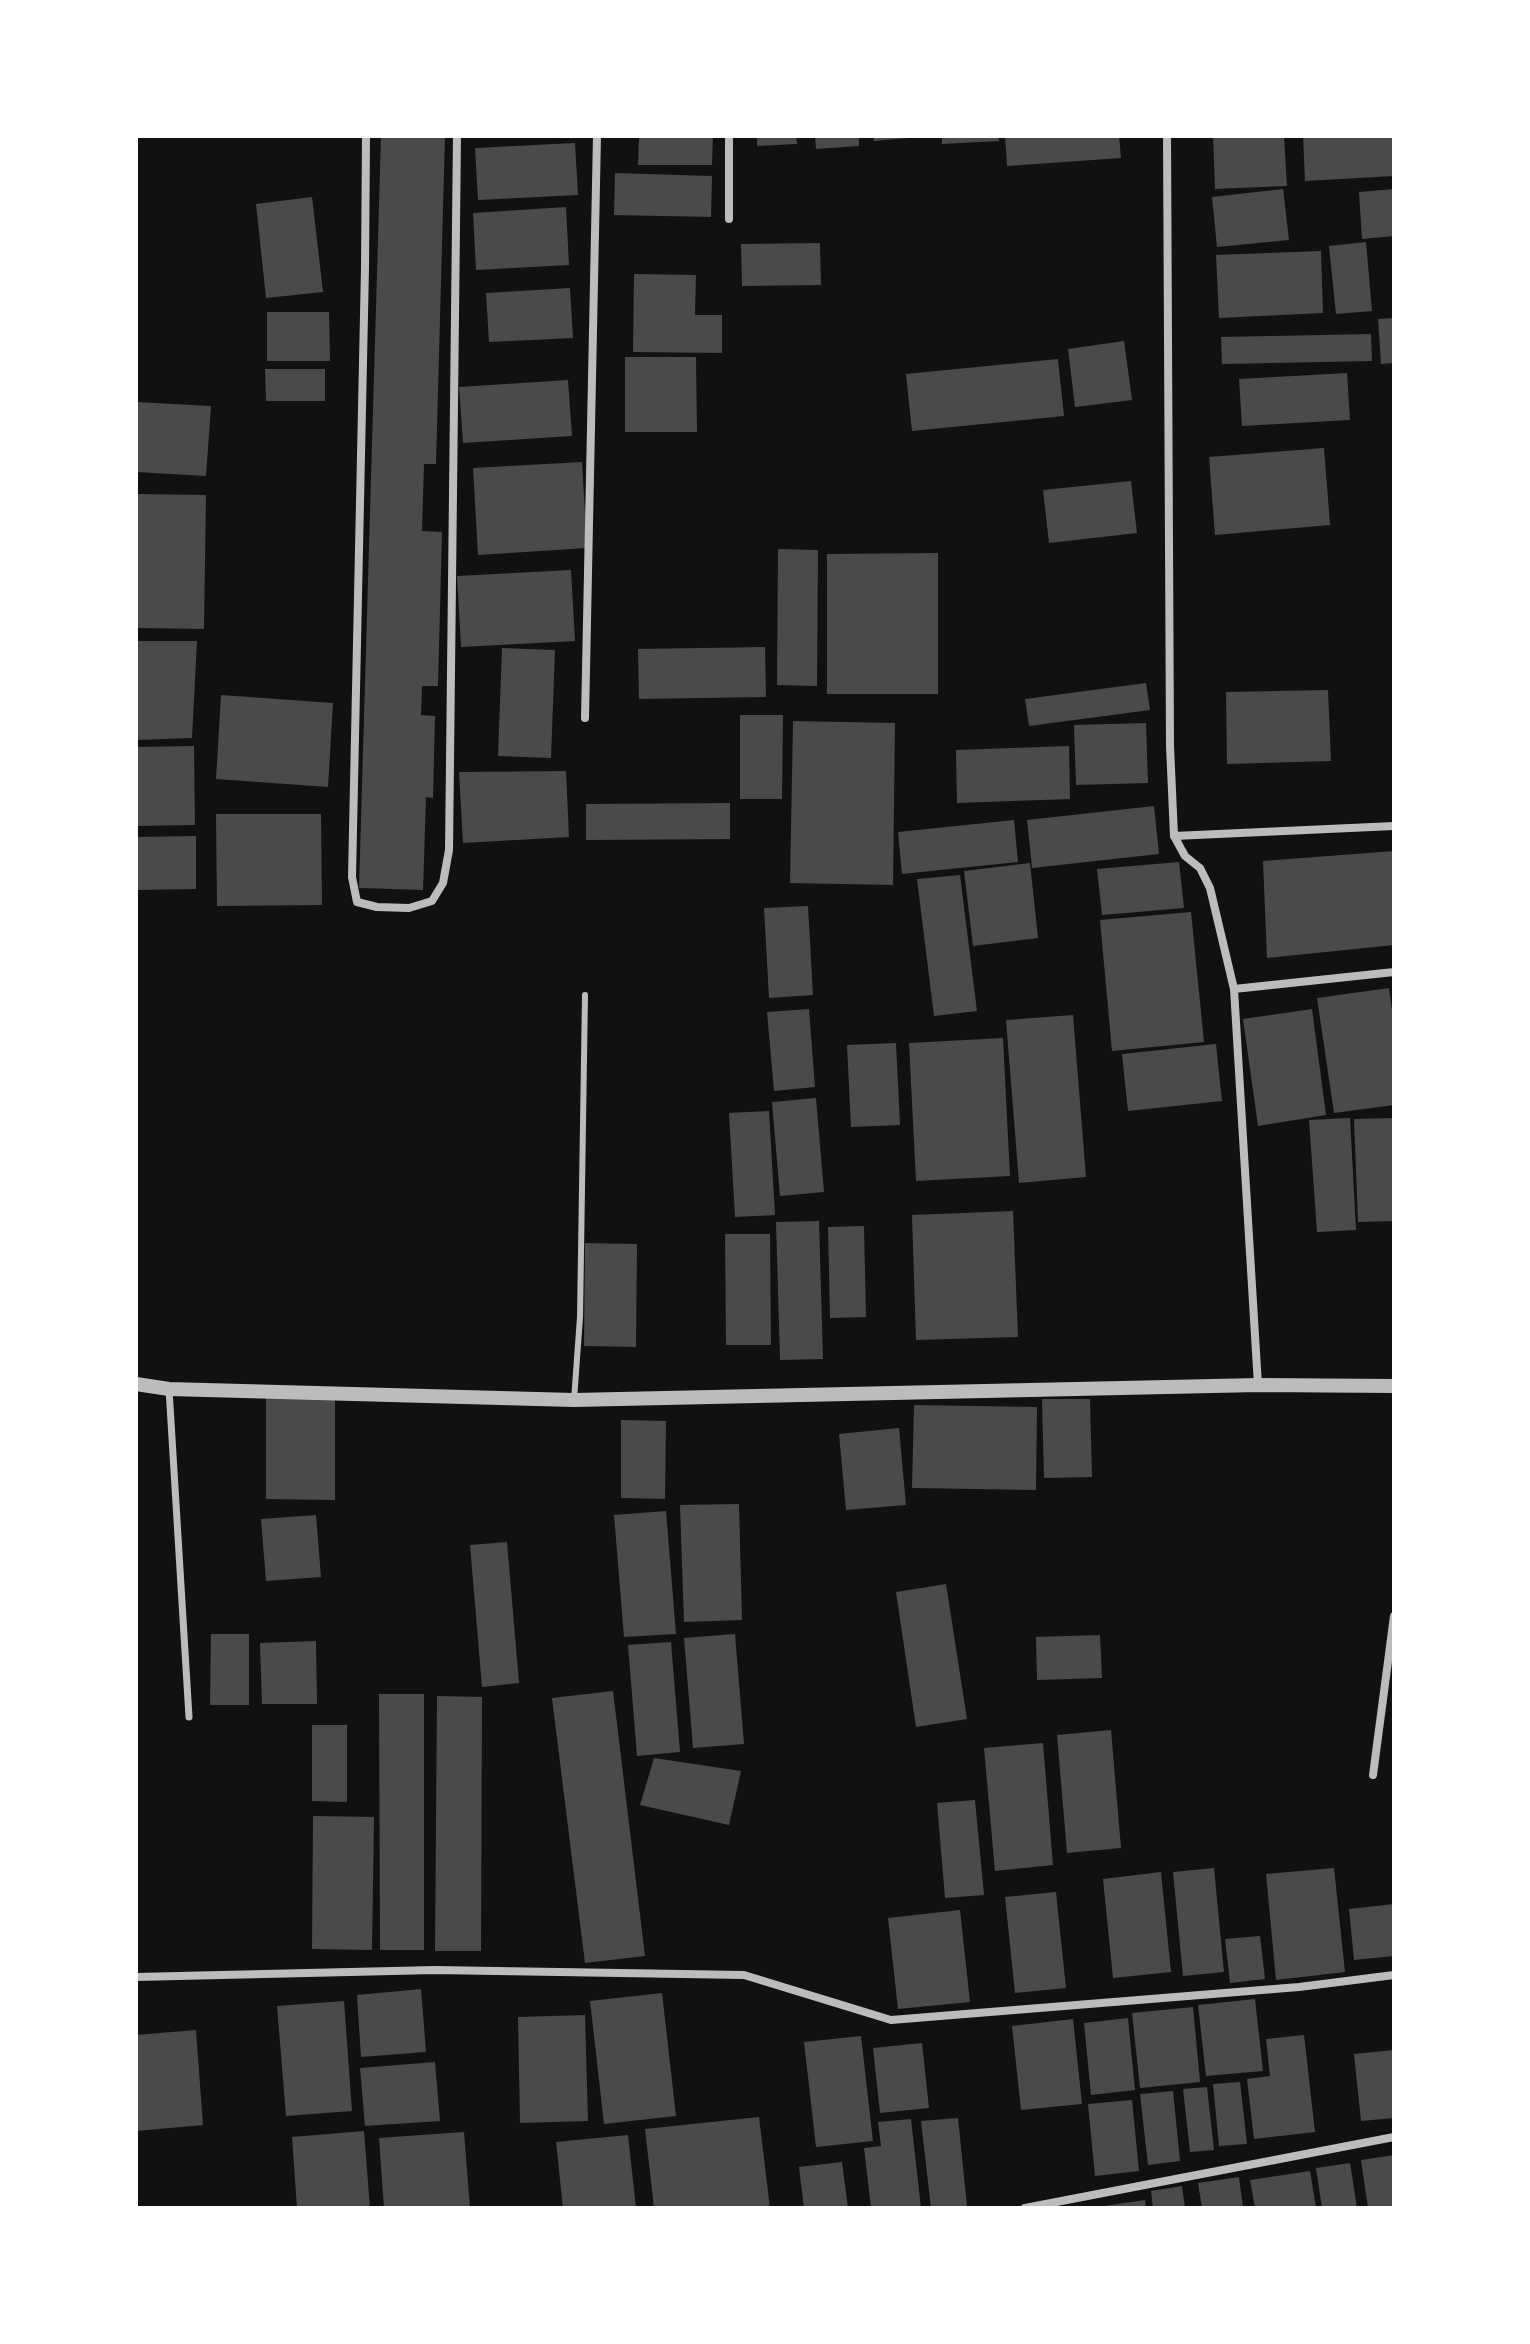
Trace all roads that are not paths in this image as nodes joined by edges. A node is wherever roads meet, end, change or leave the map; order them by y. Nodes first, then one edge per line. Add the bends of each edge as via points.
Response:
1 (366, 136) edge
2 (457, 136) edge
3 (597, 136) edge
4 (729, 136) edge
5 (1167, 136) edge
6 (729, 219) dead end
7 (585, 718) dead end
8 (1394, 826) edge
9 (1174, 836) junction
10 (1394, 972) edge
11 (1234, 989) junction
12 (585, 995) dead end
13 (136, 1384) edge
14 (1258, 1385) junction
15 (1394, 1386) edge
16 (169, 1389) junction
17 (574, 1400) junction
18 (1394, 1616) edge
19 (189, 1717) dead end
20 (1373, 1775) dead end
21 (1394, 1975) edge
22 (136, 1977) edge
23 (1394, 2137) edge
24 (1025, 2208) edge

1 - 2 street via 352,877 357,902 409,908 432,901 443,883 449,850
3 - 7 street
4 - 6 street
5 - 9 street
8 - 9 street
9 - 11 street via 1210,888
10 - 11 street
11 - 14 street
12 - 17 lane
13 - 16 street
14 - 15 street
14 - 17 street
16 - 17 street
16 - 19 street
18 - 20 street
21 - 22 street via 891,2020 744,1975 435,1970
23 - 24 street

